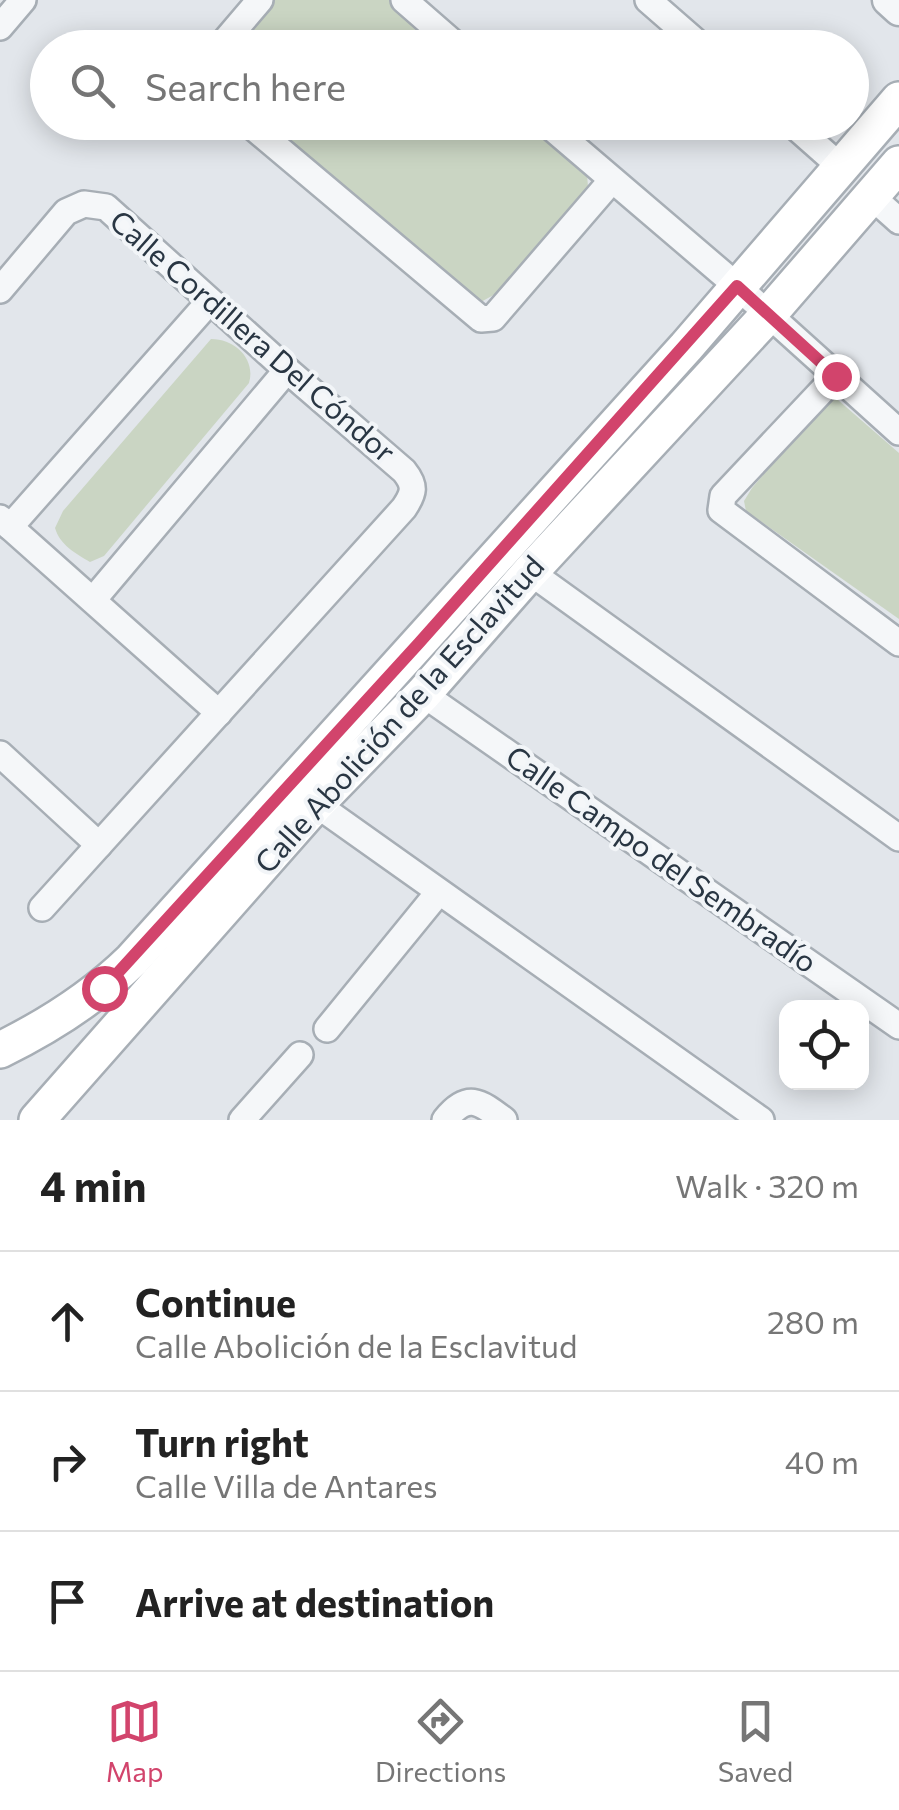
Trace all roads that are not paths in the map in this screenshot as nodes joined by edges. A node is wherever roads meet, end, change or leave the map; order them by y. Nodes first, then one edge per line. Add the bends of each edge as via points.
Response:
1 (23, 0) edge
2 (260, 0) edge
3 (404, 0) edge
4 (648, 0) edge
5 (888, 0) edge
6 (899, 10) edge
7 (0, 26) edge
8 (234, 30) edge
9 (438, 30) edge
10 (682, 30) edge
11 (899, 100) edge
12 (869, 134) edge
13 (268, 140) edge
14 (566, 140) edge
15 (811, 140) edge
16 (864, 140) edge
17 (899, 164) edge
18 (841, 166) junction
19 (612, 180) junction
20 (871, 196) junction
21 (899, 221) edge
22 (737, 286) junction
23 (0, 290) edge
24 (209, 302) junction
25 (769, 314) junction
26 (287, 370) junction
27 (836, 376) junction
28 (899, 432) edge
29 (5, 523) edge
30 (530, 572) junction
31 (92, 600) junction
32 (899, 644) edge
33 (423, 694) junction
34 (219, 713) junction
35 (0, 754) edge
36 (316, 804) junction
37 (899, 838) edge
38 (100, 846) junction
39 (438, 893) junction
40 (42, 908) dead end
41 (899, 1026) edge
42 (328, 1029) dead end
43 (0, 1050) edge
44 (300, 1054) dead end
45 (37, 1120) edge
46 (242, 1120) edge
47 (445, 1120) edge
48 (504, 1120) edge
49 (760, 1120) edge

1 - 7 street
2 - 8 street
3 - 9 street
4 - 10 street
5 - 6 street
11 - 12 main road, Calle Abolición de la Esclavitud
13 - 19 street via 481,319 493,318
14 - 19 street
15 - 18 street
16 - 18 main road, Calle Abolición de la Esclavitud
17 - 20 main road, Calle Abolición de la Esclavitud
18 - 22 main road, Calle Abolición de la Esclavitud
19 - 22 street
20 - 21 street
20 - 25 main road, Calle Abolición de la Esclavitud
22 - 25 street
22 - 43 main road, Calle Abolición de la Esclavitud via 132,960 104,988
23 - 24 street, Calle Cordillera Del Cóndor via 66,212 94,203
24 - 26 street, Calle Cordillera Del Cóndor
24 - 29 street
25 - 27 street
25 - 30 main road, Calle Abolición de la Esclavitud
26 - 31 street
26 - 34 street, Calle Cordillera Del Cóndor via 404,470 413,493
27 - 28 street
27 - 32 street via 723,496 721,510
29 - 31 street
30 - 33 main road, Calle Abolición de la Esclavitud
30 - 37 street
31 - 34 street
33 - 36 main road, Calle Abolición de la Esclavitud
33 - 41 street, Calle Campo del Sembradío
34 - 38 street, Calle Cordillera Del Cóndor
35 - 38 street
36 - 39 street
36 - 45 main road, Calle Abolición de la Esclavitud
38 - 40 street, Calle Cordillera Del Cóndor
39 - 42 street
39 - 49 street
44 - 46 street
47 - 48 street via 464,1102 485,1105

